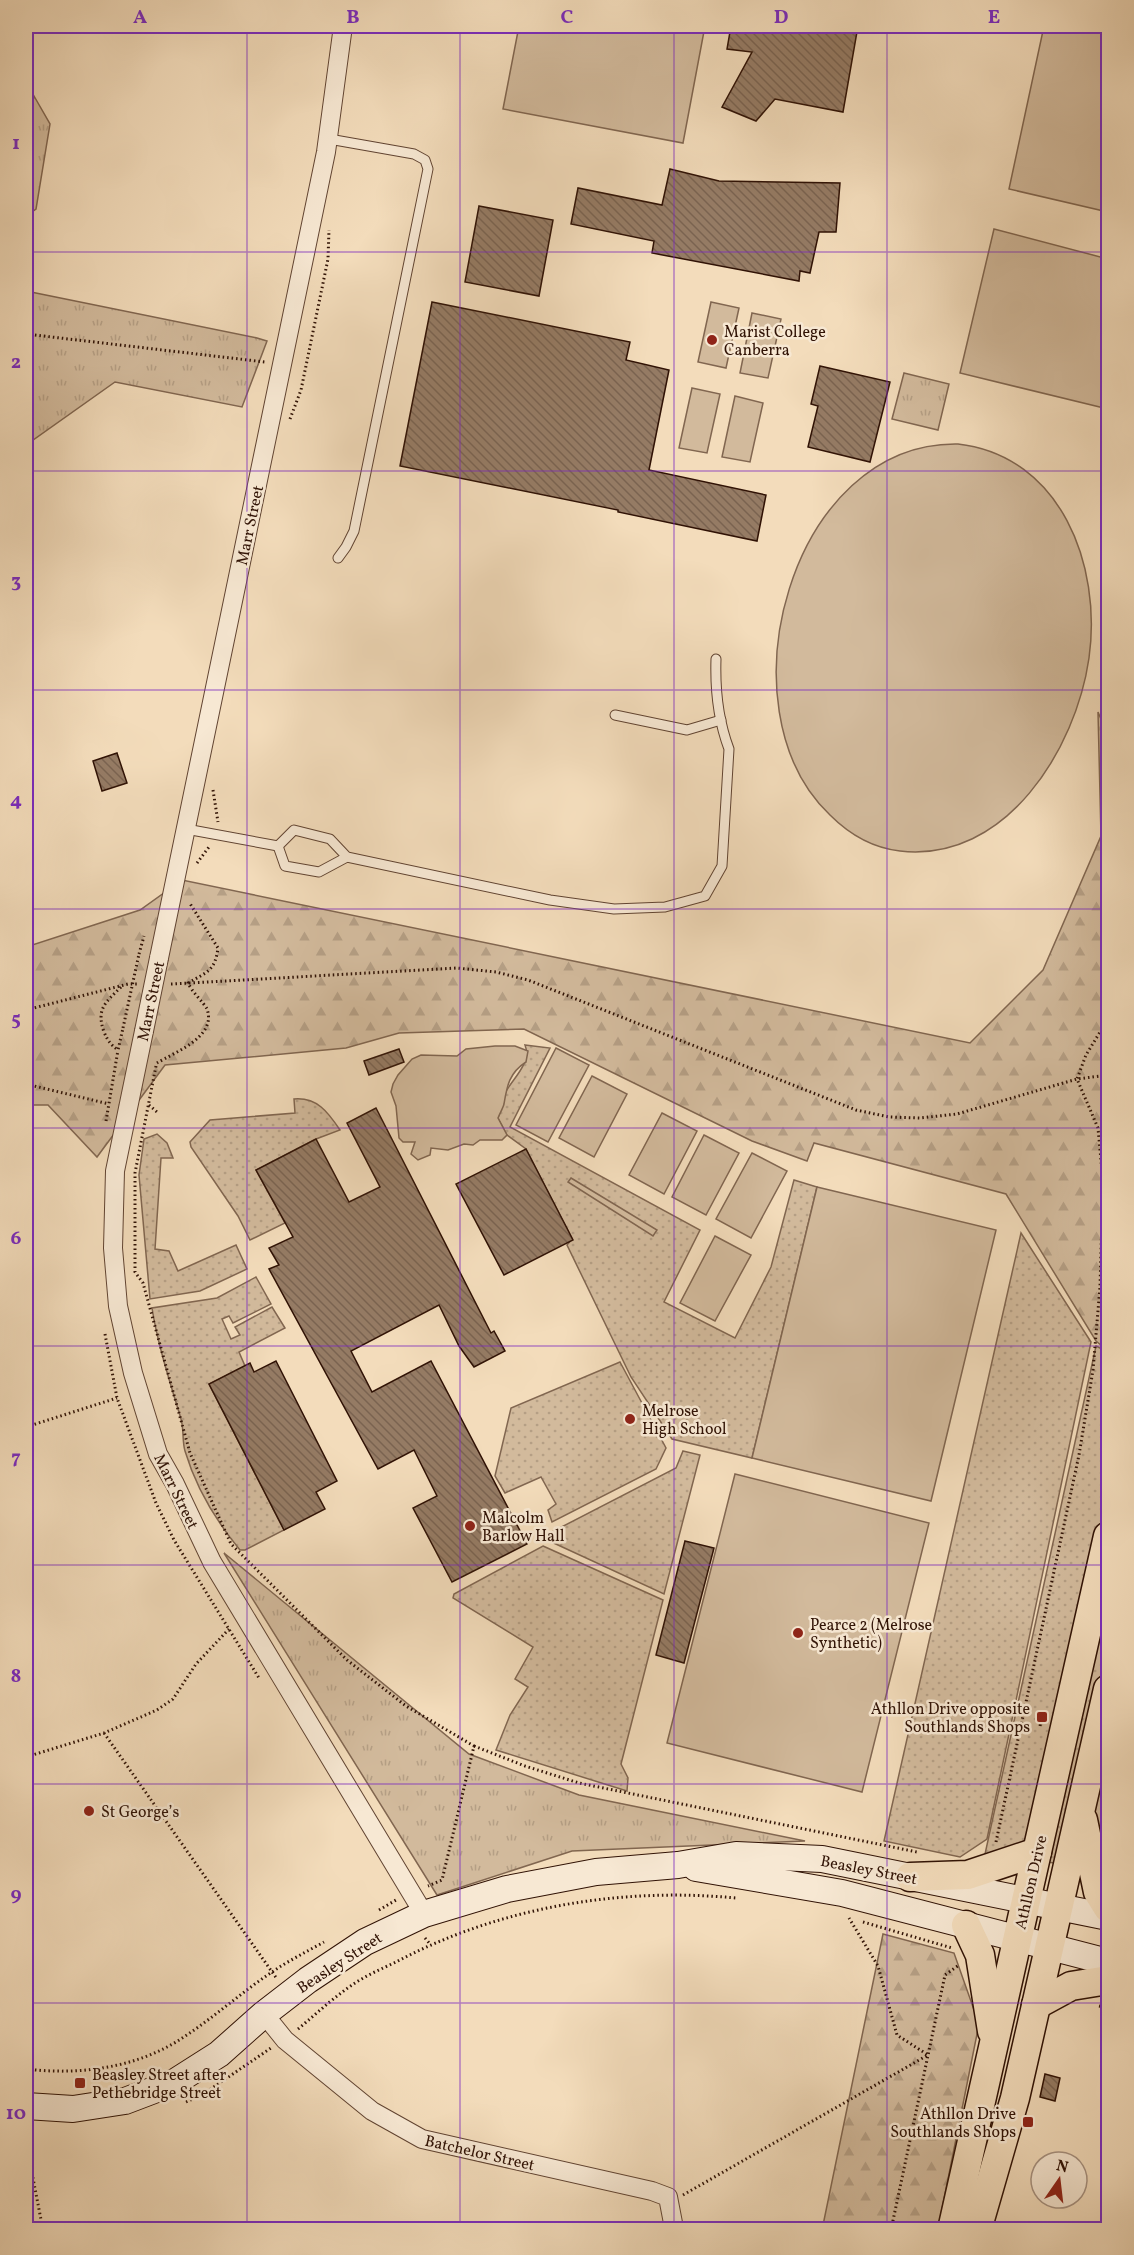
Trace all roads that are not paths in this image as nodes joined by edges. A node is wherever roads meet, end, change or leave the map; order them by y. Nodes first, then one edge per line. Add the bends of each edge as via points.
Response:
1 (343, 26) edge
2 (329, 138) junction
3 (338, 558) dead end
4 (716, 659) dead end
5 (615, 715) dead end
6 (721, 720) junction
7 (186, 829) junction
8 (278, 846) junction
9 (346, 857) junction
10 (1108, 1536) edge
11 (1108, 1689) edge
12 (1081, 1809) junction
13 (1037, 1852) junction
14 (678, 1865) junction
15 (910, 1877) junction
16 (1026, 1900) junction
17 (411, 1907) junction
18 (1059, 1907) junction
19 (1108, 1908) edge
20 (1108, 1917) edge
21 (961, 1937) junction
22 (1017, 1938) junction
23 (1049, 1947) junction
24 (1108, 1962) edge
25 (1108, 1980) edge
26 (1036, 2005) junction
27 (264, 2014) junction
28 (994, 2042) junction
29 (26, 2106) edge
30 (672, 2229) edge
31 (952, 2229) edge
32 (977, 2229) edge

1 - 2 street, Marr Street
2 - 3 lane via 414,154 425,160 428,169 354,531
2 - 7 street, Marr Street
4 - 6 lane via 715,692
5 - 6 lane via 687,730
6 - 9 lane via 729,749 722,866 705,896 665,907 614,909 550,900
7 - 8 lane
7 - 17 street, Marr Street, bridge via 115,1171 113,1248 118,1306 132,1373 158,1454 212,1562
8 - 9 lane via 294,830 330,839
8 - 9 lane via 285,866 319,872
10 - 13 main road, Athllon Drive
11 - 12 main road, Athllon Drive
12 - 18 main road, Athllon Drive
12 - 19 main road via 1098,1892
13 - 15 main road via 968,1875
13 - 16 main road, Athllon Drive
14 - 15 main road, Beasley Street via 736,1855 822,1858
14 - 17 main road, Beasley Street via 596,1872
14 - 21 main road, Beasley Street via 842,1893
15 - 16 main road, Beasley Street
16 - 18 main road, Beasley Street
16 - 22 main road, Athllon Drive
17 - 27 main road, Beasley Street
18 - 20 main road, Beasley Street
18 - 23 main road, Athllon Drive
21 - 22 main road, Beasley Street
21 - 28 main road via 980,1955
22 - 23 main road, Beasley Street
22 - 28 main road, Athllon Drive
23 - 24 main road, Beasley Street
23 - 26 main road, Athllon Drive
25 - 26 main road via 1071,1986
26 - 32 main road, Athllon Drive via 1015,2098
27 - 29 main road, Beasley Street via 219,2054 175,2082 115,2103 73,2109
27 - 30 street, Batchelor Street via 285,2040 372,2111 422,2139 652,2191 668,2197
28 - 31 main road, Athllon Drive

